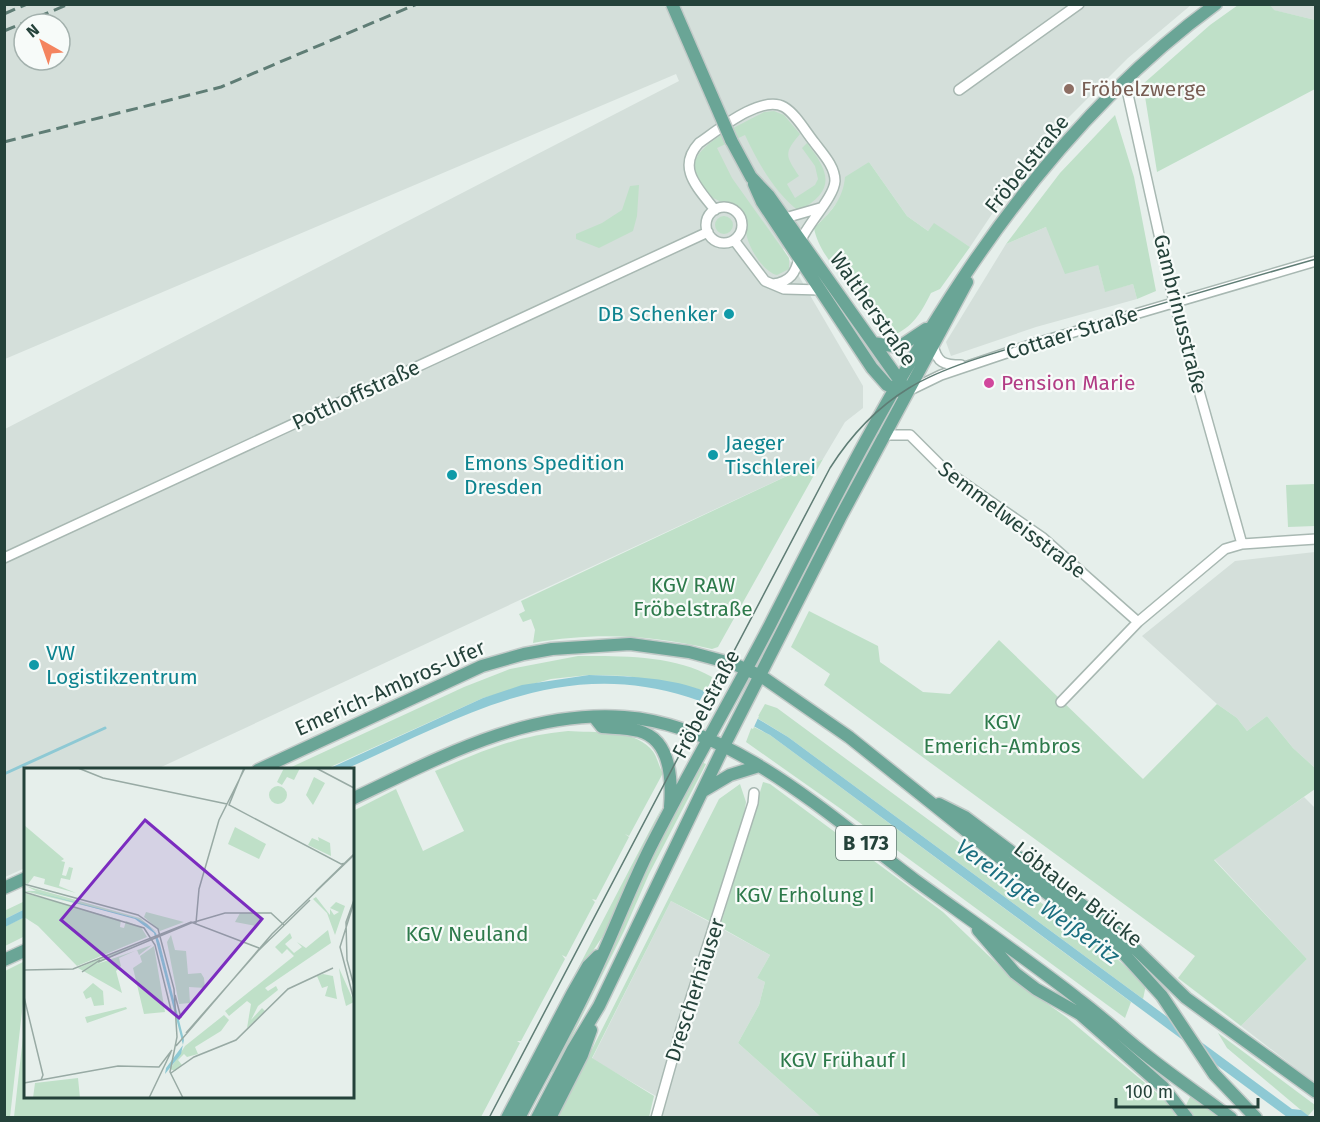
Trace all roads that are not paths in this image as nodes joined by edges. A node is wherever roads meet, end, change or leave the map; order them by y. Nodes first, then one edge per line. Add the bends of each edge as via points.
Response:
1 (672, 4) edge
2 (1079, 4) edge
3 (1215, 4) edge
4 (1125, 81) junction
5 (958, 90) dead end
6 (751, 177) junction
7 (820, 208) junction
8 (715, 210) junction
9 (785, 218) junction
10 (708, 232) junction
11 (734, 240) junction
12 (801, 240) junction
13 (799, 257) junction
14 (980, 257) junction
15 (1316, 261) edge
16 (772, 284) junction
17 (821, 290) junction
18 (1174, 302) junction
19 (935, 320) junction
20 (873, 343) junction
21 (933, 345) junction
22 (967, 366) junction
23 (896, 385) junction
24 (908, 392) junction
25 (883, 435) junction
26 (1316, 539) edge
27 (1242, 544) junction
28 (4, 558) edge
29 (1138, 621) junction
30 (746, 670) junction
31 (760, 676) junction
32 (1061, 702) dead end
33 (594, 717) junction
34 (712, 733) junction
35 (727, 741) junction
36 (759, 766) junction
37 (262, 768) edge
38 (702, 791) junction
39 (754, 794) dead end
40 (354, 797) edge
41 (927, 800) junction
42 (669, 812) junction
43 (24, 879) edge
44 (4, 888) edge
45 (972, 921) junction
46 (605, 949) junction
47 (24, 951) edge
48 (4, 960) edge
49 (599, 1006) junction
50 (1316, 1092) edge
51 (507, 1118) edge
52 (519, 1118) edge
53 (537, 1118) edge
54 (550, 1118) edge
55 (656, 1118) edge
56 (1187, 1118) edge
57 (1231, 1118) edge
58 (1256, 1118) edge

1 - 6 main road, Waltherstraße, bridge via 731,141
2 - 5 street
3 - 4 main road, Fröbelstraße
4 - 14 main road, Fröbelstraße via 1043,171
4 - 18 street, Gambrinusstraße
6 - 9 main road, Waltherstraße
6 - 13 main road, Waltherstraße via 762,202
7 - 8 street via 835,182 829,163 785,107 769,103 699,143 689,156 688,173
7 - 9 street
7 - 12 street
8 - 10 street via 707,219
8 - 11 street via 726,207 741,218 741,230
9 - 12 main road, Waltherstraße
10 - 11 street via 722,243
10 - 28 street, Potthoffstraße
11 - 16 street via 758,274
12 - 20 main road, Waltherstraße
13 - 16 street via 794,274
13 - 17 main road, Waltherstraße
14 - 19 main road, Fröbelstraße
14 - 21 main road, Fröbelstraße
15 - 18 street, Cottaer Straße
16 - 17 street via 784,289
17 - 23 main road, Waltherstraße via 876,374
18 - 22 street, Cottaer Straße
18 - 27 street, Gambrinusstraße
19 - 20 main road via 899,347
19 - 23 main road, Fröbelstraße
20 - 23 main road, Waltherstraße
21 - 22 street, Cottaer Straße via 939,361 945,365
21 - 24 main road, Fröbelstraße
22 - 24 street, Cottaer Straße
23 - 24 main road, Waltherstraße
23 - 30 main road, Fröbelstraße
24 - 25 main road, Fröbelstraße
25 - 29 street, Semmelweisstraße via 910,435 945,470 1043,538
25 - 31 main road, Fröbelstraße
26 - 27 street
27 - 29 street via 1225,549
29 - 32 street
30 - 31 main road, Emerich-Ambros-Ufer
30 - 34 main road, Fröbelstraße
30 - 37 main road, Emerich-Ambros-Ufer via 689,652 630,644 524,654 482,666
31 - 35 main road, Fröbelstraße
31 - 41 main road, Emerich-Ambros-Ufer via 849,737
33 - 34 main road via 649,720
33 - 40 main road via 504,731
33 - 42 main road via 602,727 641,731 657,744 670,773
34 - 35 main road
34 - 42 main road, Fröbelstraße
35 - 36 main road
35 - 38 main road, Fröbelstraße
36 - 38 main road via 730,775
36 - 45 main road, B 173
38 - 49 main road, Fröbelstraße
39 - 55 street, Drescherhäuser
41 - 50 main road via 965,817 1095,914 1133,945 1179,993
41 - 58 main road, Löbtauer Brücke via 1129,957 1162,996 1214,1074
42 - 46 main road, Fröbelstraße
43 - 44 main road
45 - 56 main road via 1016,973 1080,1014 1163,1087
45 - 57 main road, B 173
46 - 51 main road via 588,966
46 - 52 main road, Fröbelstraße
47 - 48 main road
49 - 53 main road, Fröbelstraße
49 - 54 main road via 582,1055

